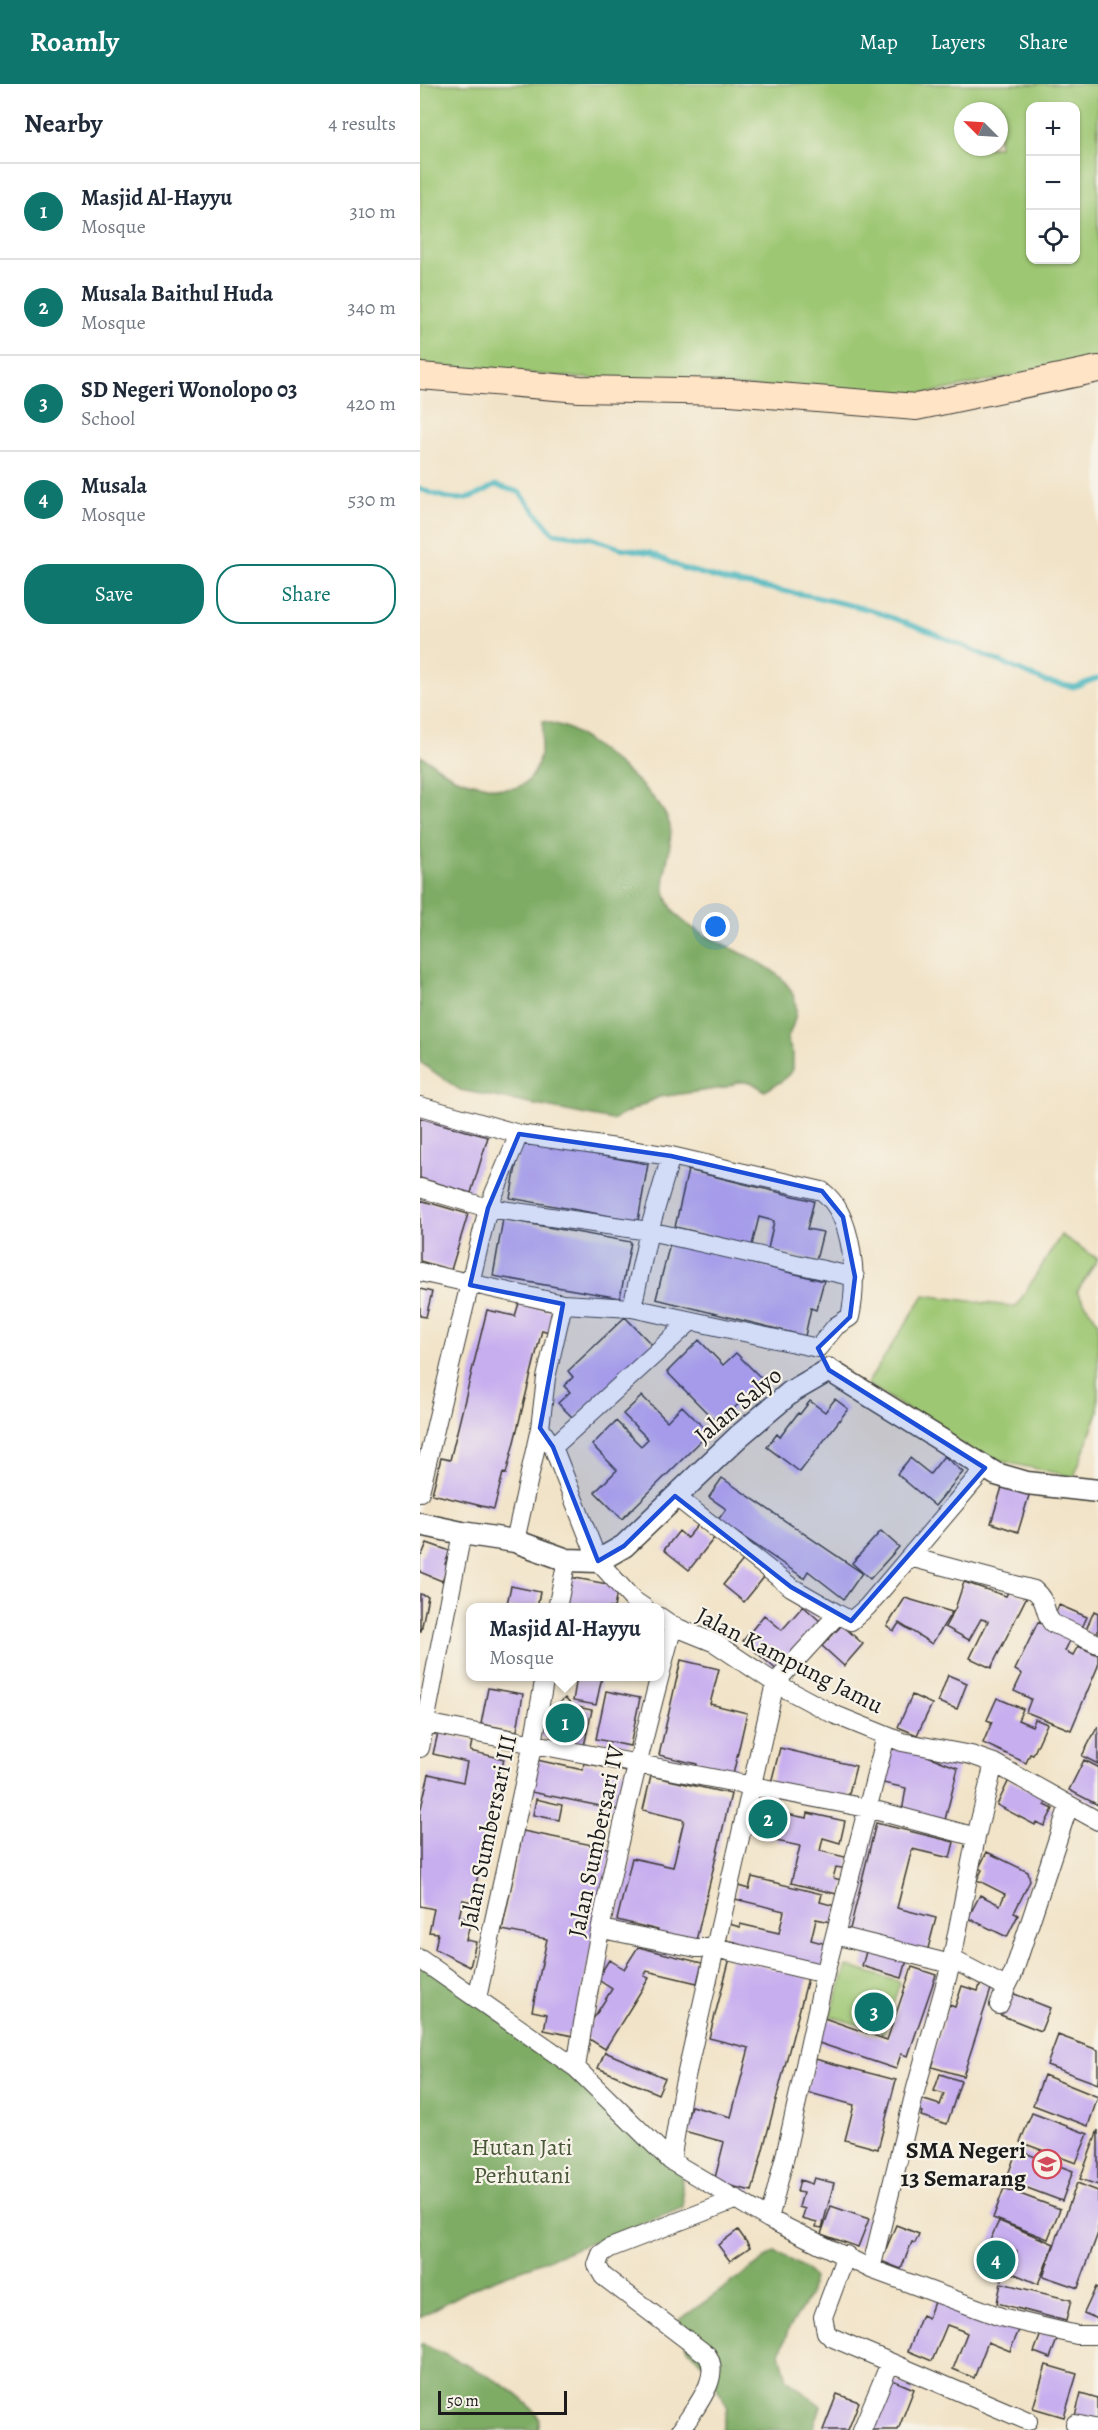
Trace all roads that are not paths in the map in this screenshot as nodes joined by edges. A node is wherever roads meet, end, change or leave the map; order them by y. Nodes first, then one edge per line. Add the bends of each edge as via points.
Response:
1 (1098, 369) edge
2 (420, 376) edge
3 (420, 1106) edge
4 (519, 1134) junction
5 (671, 1156) junction
6 (420, 1188) edge
7 (488, 1208) junction
8 (649, 1231) junction
9 (420, 1272) edge
10 (855, 1277) junction
11 (470, 1285) junction
12 (563, 1304) junction
13 (632, 1308) junction
14 (691, 1321) junction
15 (818, 1348) junction
16 (829, 1370) junction
17 (540, 1428) junction
18 (553, 1447) junction
19 (985, 1468) junction
20 (420, 1491) edge
21 (1098, 1491) edge
22 (675, 1496) junction
23 (420, 1524) edge
24 (462, 1533) junction
25 (515, 1540) junction
26 (910, 1557) junction
27 (567, 1560) junction
28 (598, 1561) junction
29 (558, 1603) edge
30 (638, 1603) edge
31 (838, 1614) junction
32 (666, 1622) edge
33 (1098, 1644) edge
34 (544, 1681) edge
35 (654, 1681) edge
36 (775, 1683) junction
37 (422, 1722) edge
38 (886, 1736) junction
39 (533, 1743) junction
40 (420, 1748) edge
41 (994, 1763) junction
42 (636, 1764) junction
43 (753, 1784) junction
44 (1069, 1805) junction
45 (867, 1808) junction
46 (1098, 1821) edge
47 (976, 1838) junction
48 (602, 1929) junction
49 (835, 1935) junction
50 (715, 1948) junction
51 (420, 1959) edge
52 (951, 1962) junction
53 (825, 1974) junction
54 (477, 1998) junction
55 (576, 2068) junction
56 (671, 2161) junction
57 (737, 2199) junction
58 (769, 2218) junction
59 (846, 2255) junction
60 (871, 2269) junction
61 (1098, 2336) edge
62 (890, 2363) junction
63 (1028, 2421) dead end
64 (1075, 2424) dead end
65 (1098, 2429) edge
66 (681, 2430) edge
67 (862, 2430) edge

1 - 2 main road via 916,406 730,392 580,389
3 - 4 street
4 - 5 street
4 - 7 street
5 - 8 street
5 - 10 street via 822,1191 843,1217
6 - 7 street
7 - 8 street
7 - 11 street
8 - 10 street
8 - 13 street
9 - 11 street
10 - 15 street via 850,1317 836,1326
11 - 12 street
11 - 20 street
12 - 13 street
12 - 17 street via 546,1378
13 - 14 street
14 - 15 street
14 - 18 street
15 - 16 street
16 - 19 street
16 - 22 street, Jalan Salyo via 791,1392
17 - 18 street
17 - 25 street
18 - 28 street
19 - 21 street via 1027,1483
19 - 26 street
22 - 28 street, Jalan Salyo via 624,1546
22 - 31 street via 791,1587
23 - 24 street
24 - 25 street
24 - 37 street
25 - 27 street
26 - 31 street via 851,1621
26 - 33 street via 1035,1590 1044,1598 1052,1623
27 - 28 street
27 - 29 street
28 - 30 street
31 - 36 street
32 - 36 street, Jalan Kampung Jamu via 715,1643
34 - 39 street, Jalan Sumbersari III
35 - 42 street, Jalan Sumbersari IV
36 - 38 street, Jalan Kampung Jamu
36 - 43 street
37 - 39 street
37 - 40 street
38 - 41 street, Jalan Kampung Jamu
38 - 45 street
39 - 42 street
39 - 54 street, Jalan Sumbersari III
41 - 44 street, Jalan Kampung Jamu
41 - 47 street
42 - 43 street
42 - 48 street, Jalan Sumbersari IV
43 - 45 street
43 - 50 street
44 - 46 street, Jalan Kampung Jamu
44 - 52 street via 1007,1988
45 - 47 street
45 - 49 street
47 - 52 street
48 - 50 street via 696,1948
48 - 55 street, Jalan Sumbersari IV
49 - 52 street
49 - 53 street
50 - 53 street
50 - 56 street
51 - 54 street
52 - 60 street
53 - 58 street
54 - 55 street
55 - 56 street
56 - 57 street
57 - 58 street
57 - 66 street via 610,2248 601,2254 597,2265 603,2276 712,2362 705,2390
58 - 59 street
59 - 60 street
59 - 62 street via 823,2317 826,2332
60 - 61 street via 1001,2317 1077,2335
62 - 63 street
62 - 67 street
64 - 65 street

